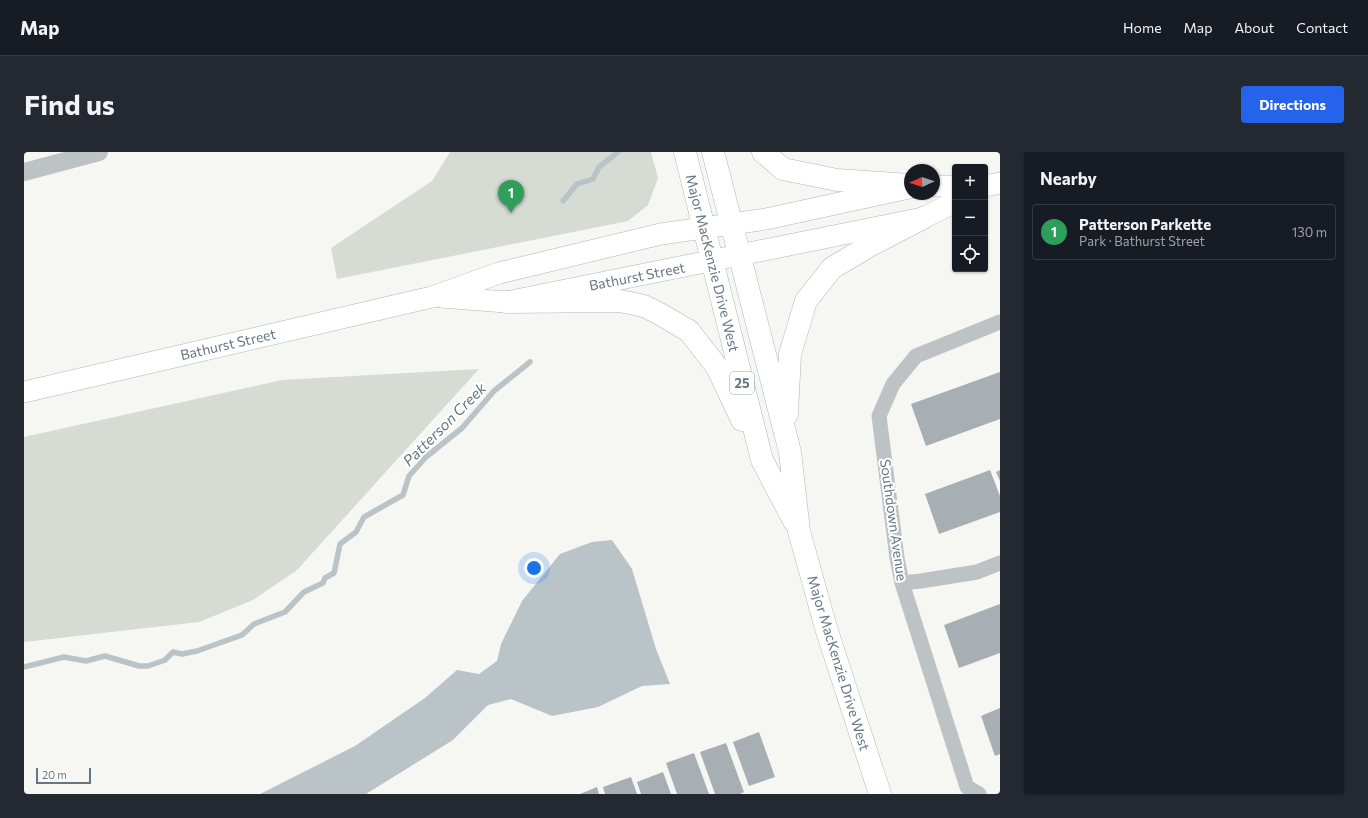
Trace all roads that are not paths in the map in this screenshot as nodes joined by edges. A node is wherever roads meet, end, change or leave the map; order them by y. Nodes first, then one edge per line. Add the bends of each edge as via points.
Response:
1 (99, 152) edge
2 (685, 152) edge
3 (713, 152) edge
4 (763, 152) edge
5 (24, 172) edge
6 (904, 186) edge
7 (940, 186) edge
8 (952, 186) edge
9 (904, 188) edge
10 (952, 204) edge
11 (923, 218) junction
12 (731, 224) junction
13 (704, 228) junction
14 (739, 255) junction
15 (712, 261) junction
16 (432, 297) junction
17 (506, 302) junction
18 (1000, 322) edge
19 (24, 392) edge
20 (786, 437) junction
21 (762, 460) junction
22 (799, 531) junction
23 (1000, 563) edge
24 (902, 583) junction
25 (880, 794) edge
26 (979, 794) edge

1 - 5 street
2 - 13 main road, Major MacKenzie Drive West / 25
3 - 12 main road, Major MacKenzie Drive West / 25
4 - 6 main road via 783,169 837,180
7 - 8 main road
9 - 12 main road, Bathurst Street via 766,219
10 - 11 main road, Bathurst Street
11 - 14 main road, Bathurst Street
11 - 20 main road via 832,268 806,302 790,354
12 - 13 main road, Bathurst Street
12 - 14 main road, Major MacKenzie Drive West / 25
13 - 15 main road, Major MacKenzie Drive West / 25
13 - 16 main road, Bathurst Street via 661,234 499,273
14 - 15 main road, Bathurst Street
14 - 20 main road, Major MacKenzie Drive West / 25
15 - 17 main road, Bathurst Street
15 - 21 main road, Major MacKenzie Drive West / 25
16 - 17 main road, Bathurst Street
16 - 19 main road, Bathurst Street
17 - 21 main road via 620,301 644,306 672,320 689,331 717,367
18 - 24 street, Southdown Avenue via 916,356 892,384 879,416
20 - 22 main road, Major MacKenzie Drive West / 25
21 - 22 main road, Major MacKenzie Drive West / 25
22 - 25 main road, Major MacKenzie Drive West / 25 via 826,628
23 - 24 street via 977,572
24 - 26 street, Southdown Avenue via 967,786

